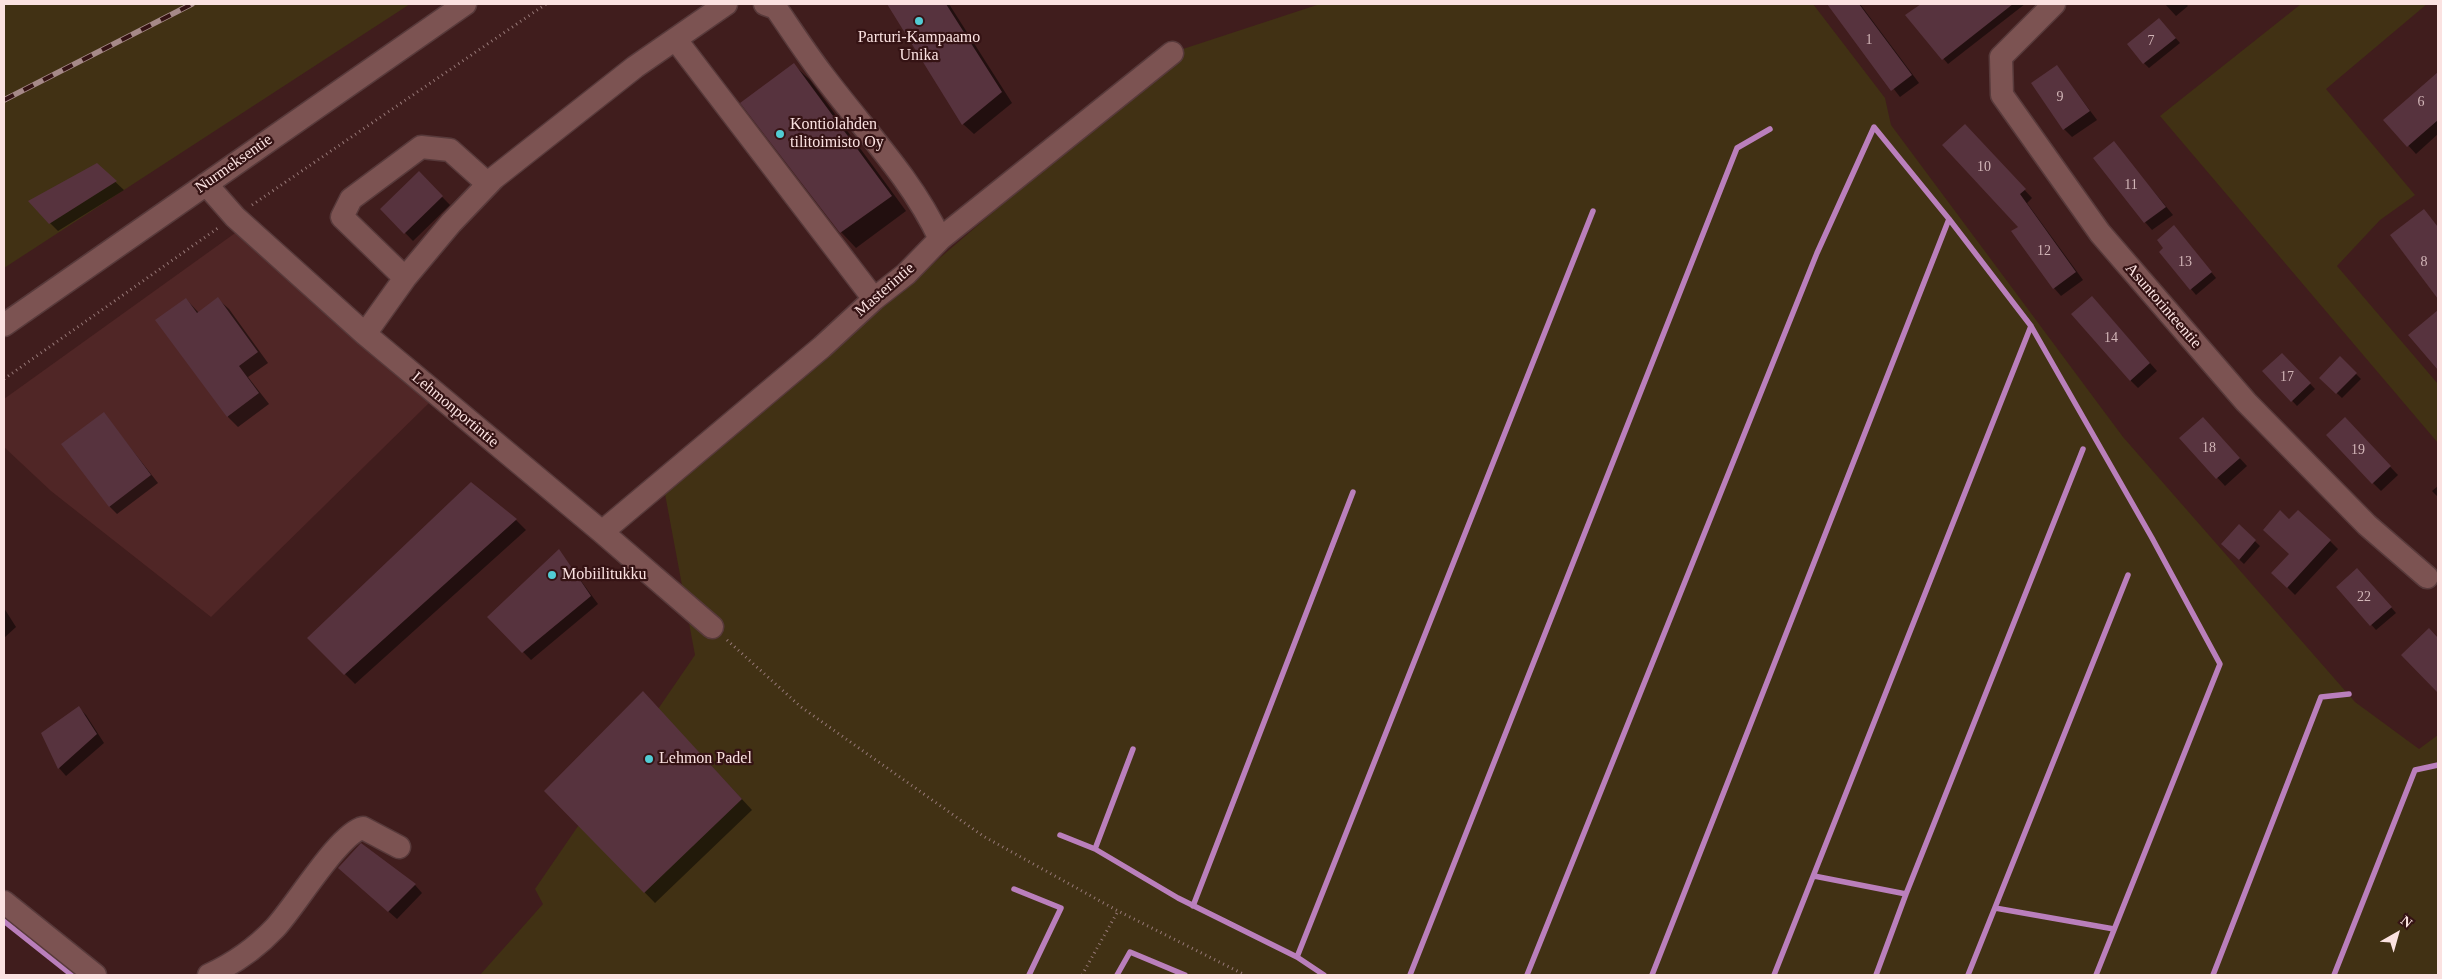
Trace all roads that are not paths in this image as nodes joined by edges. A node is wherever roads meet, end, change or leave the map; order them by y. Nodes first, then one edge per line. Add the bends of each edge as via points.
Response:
1 (465, 4) edge
2 (726, 4) edge
3 (765, 4) edge
4 (2054, 4) edge
5 (676, 40) junction
6 (1172, 53) dead end
7 (206, 184) junction
8 (488, 184) junction
9 (940, 240) junction
10 (405, 278) junction
11 (874, 299) junction
12 (4, 325) edge
13 (365, 334) junction
14 (602, 532) junction
15 (2426, 578) dead end
16 (712, 627) road end
17 (398, 847) dead end
18 (4, 902) edge
19 (95, 975) edge
20 (209, 975) edge

1 - 7 street, Nurmeksentie
2 - 5 street
3 - 9 street via 776,8 822,74 893,162 928,214
4 - 15 street, Asuntorinteentie via 2001,57 2002,94 2100,233 2246,402 2367,525
5 - 8 street via 590,101
5 - 11 street
6 - 9 street, Masterintie
7 - 12 street, Nurmeksentie
7 - 13 street, Lehmonportintie via 235,217
8 - 10 street
8 - 10 street via 450,150 421,146 351,199 342,217
9 - 11 street, Masterintie via 906,274
10 - 13 street
11 - 14 street, Masterintie via 822,347
13 - 14 street, Lehmonportintie
14 - 16 street, Lehmonportintie
17 - 20 street via 363,828 355,829 275,928 248,951
18 - 19 street

